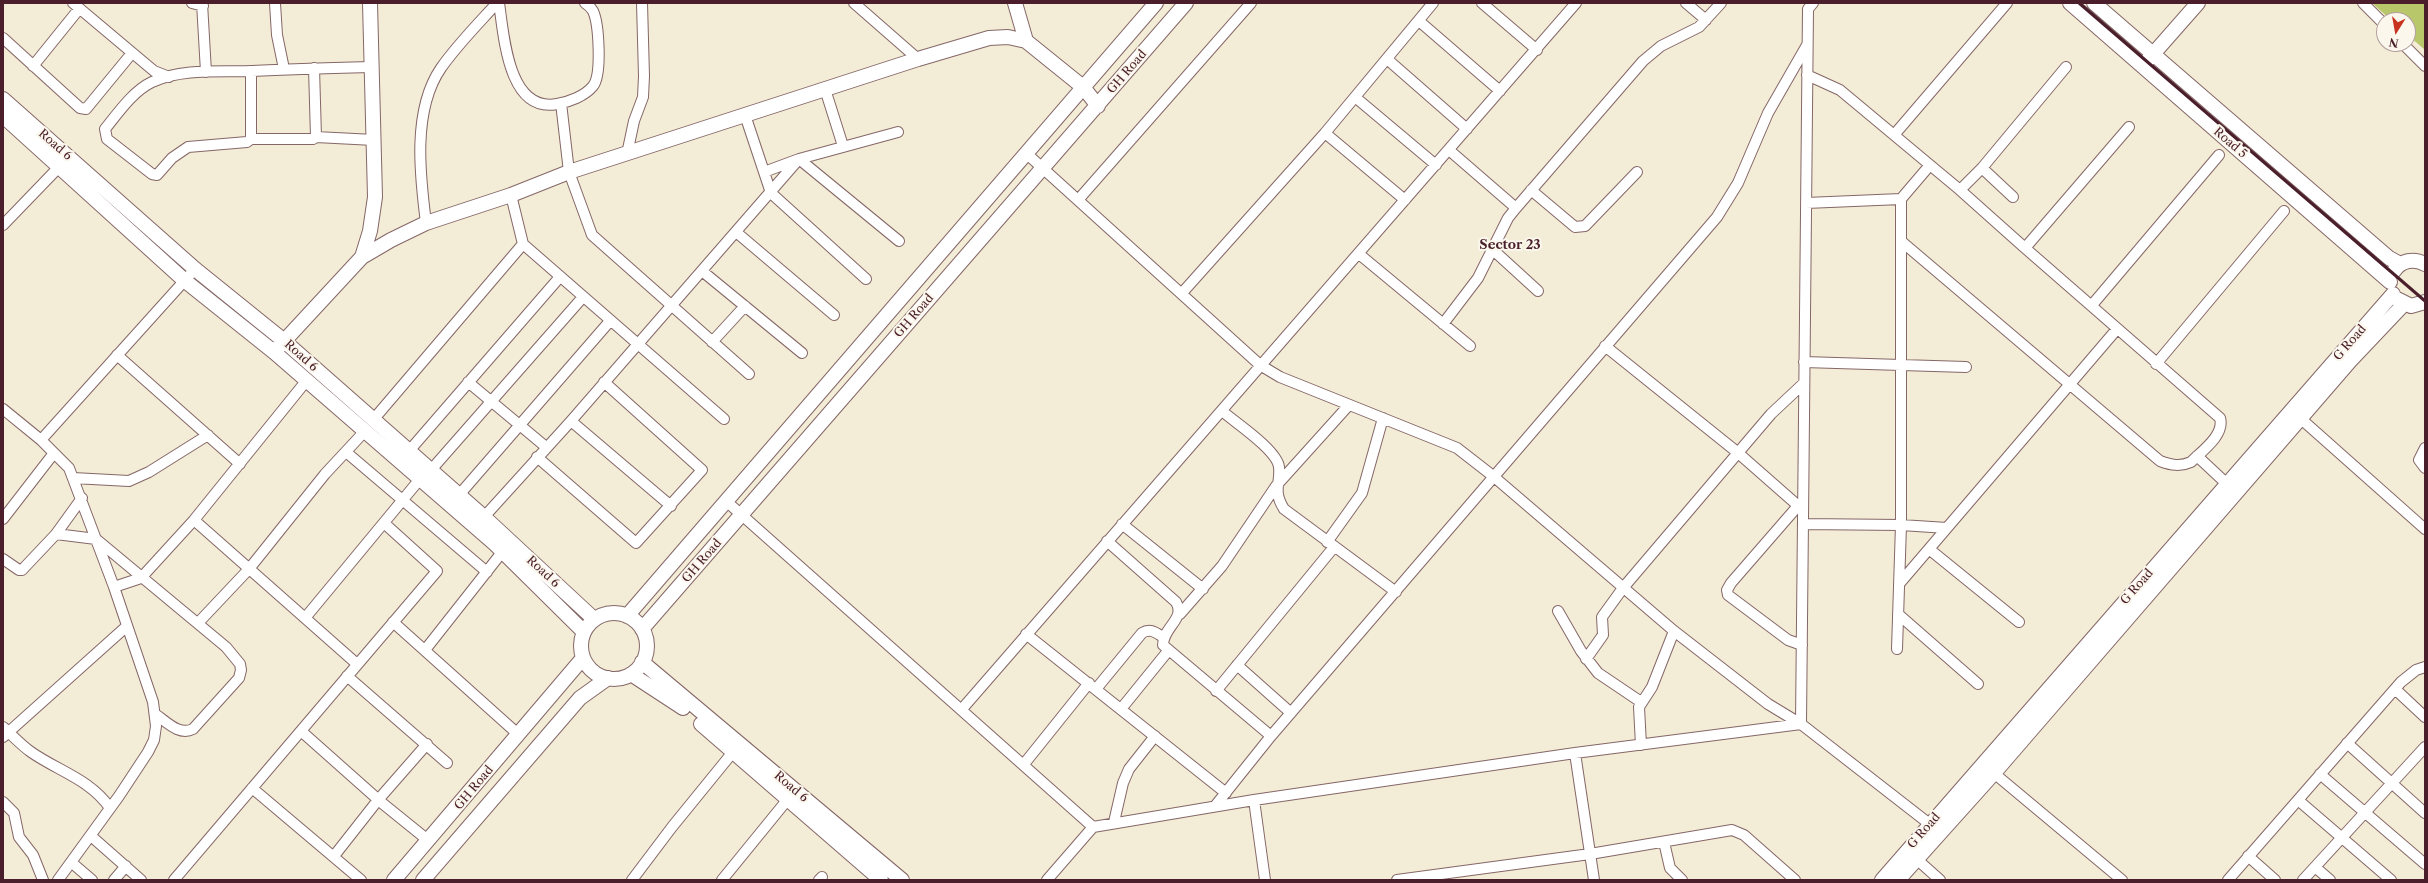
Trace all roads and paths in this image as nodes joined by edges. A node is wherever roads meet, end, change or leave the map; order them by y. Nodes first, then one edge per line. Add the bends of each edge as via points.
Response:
1 (192, 3) edge
2 (275, 3) edge
3 (370, 3) edge
4 (498, 3) edge
5 (585, 3) edge
6 (642, 3) edge
7 (854, 3) edge
8 (1015, 3) edge
9 (1156, 3) edge
10 (1186, 3) edge
11 (1251, 3) edge
12 (1433, 3) edge
13 (1482, 3) edge
14 (1576, 3) edge
15 (1686, 3) edge
16 (1721, 3) edge
17 (2007, 3) edge
18 (2070, 3) edge
19 (2094, 3) edge
20 (2198, 3) edge
21 (2363, 3) edge
22 (202, 4) edge
23 (1807, 5) edge
24 (76, 6) edge
25 (2376, 16) edge
26 (1706, 20) junction
27 (1419, 21) junction
28 (3, 38) edge
29 (1026, 41) junction
30 (1808, 43) junction
31 (1537, 50) junction
32 (2411, 52) edge
33 (132, 53) junction
34 (2153, 55) junction
35 (1387, 58) junction
36 (918, 59) junction
37 (33, 66) junction
38 (2142, 66) junction
39 (2425, 66) edge
40 (371, 67) junction
41 (2066, 67) dead end
42 (314, 68) junction
43 (284, 69) junction
44 (251, 71) junction
45 (206, 72) junction
46 (1807, 75) junction
47 (169, 77) junction
48 (1083, 87) junction
49 (825, 89) junction
50 (1500, 91) junction
51 (1355, 97) junction
52 (3, 99) edge
53 (561, 103) junction
54 (1098, 106) junction
55 (745, 115) junction
56 (3, 116) edge
57 (2129, 127) dead end
58 (1467, 129) junction
59 (898, 132) dead end
60 (1325, 133) junction
61 (1894, 135) junction
62 (316, 137) junction
63 (251, 139) junction
64 (374, 140) junction
65 (843, 146) junction
66 (1449, 150) junction
67 (627, 154) junction
68 (1027, 154) junction
69 (2219, 155) dead end
70 (799, 159) junction
71 (1436, 165) junction
72 (1930, 165) junction
73 (58, 166) junction
74 (1042, 168) junction
75 (1982, 168) junction
76 (569, 172) junction
77 (764, 172) junction
78 (1637, 172) dead end
79 (1531, 190) junction
80 (1960, 190) junction
81 (771, 193) junction
82 (511, 195) junction
83 (2013, 197) dead end
84 (1901, 199) junction
85 (1078, 200) junction
86 (1405, 200) junction
87 (1806, 203) junction
88 (1516, 208) junction
89 (2284, 211) dead end
90 (426, 223) junction
91 (3, 224) edge
92 (736, 232) junction
93 (899, 241) dead end
94 (1901, 241) junction
95 (523, 244) junction
96 (2025, 248) junction
97 (1492, 249) junction
98 (1359, 254) junction
99 (362, 257) junction
100 (2423, 261) edge
101 (2400, 264) junction
102 (195, 269) junction
103 (702, 271) junction
104 (559, 278) junction
105 (866, 279) dead end
106 (184, 280) junction
107 (2391, 288) junction
108 (1538, 291) dead end
109 (1182, 293) junction
110 (583, 297) junction
111 (2425, 302) edge
112 (2404, 304) junction
113 (2092, 305) junction
114 (671, 306) junction
115 (745, 306) junction
116 (834, 315) dead end
117 (610, 321) junction
118 (1443, 324) junction
119 (2116, 329) junction
120 (283, 340) junction
121 (712, 342) junction
122 (639, 343) junction
123 (1470, 346) dead end
124 (1605, 346) junction
125 (274, 352) junction
126 (802, 353) dead end
127 (117, 355) junction
128 (1804, 362) junction
129 (2156, 364) junction
130 (1260, 365) junction
131 (1902, 365) junction
132 (1966, 367) dead end
133 (749, 374) dead end
134 (307, 380) junction
135 (468, 382) junction
136 (604, 382) junction
137 (1804, 383) junction
138 (2070, 385) junction
139 (492, 403) junction
140 (1349, 405) junction
141 (3, 410) edge
142 (1222, 411) junction
143 (1383, 418) junction
144 (2300, 418) junction
145 (724, 419) dead end
146 (571, 421) junction
147 (520, 424) junction
148 (369, 425) junction
149 (208, 435) junction
150 (41, 440) junction
151 (546, 447) junction
152 (2425, 448) edge
153 (409, 451) junction
154 (346, 452) junction
155 (1738, 452) junction
156 (54, 453) junction
157 (2197, 456) junction
158 (537, 457) junction
159 (240, 464) junction
160 (2425, 468) edge
161 (426, 475) junction
162 (1493, 476) junction
163 (73, 478) junction
164 (2227, 484) junction
165 (1276, 486) junction
166 (459, 495) junction
167 (82, 498) junction
168 (402, 501) junction
169 (726, 501) junction
170 (671, 506) junction
171 (1800, 508) junction
172 (742, 516) junction
173 (484, 518) junction
174 (3, 519) edge
175 (194, 520) junction
176 (384, 523) junction
177 (1122, 524) junction
178 (1803, 524) junction
179 (1901, 525) junction
180 (1947, 528) junction
181 (2425, 529) edge
182 (56, 534) junction
183 (96, 539) junction
184 (1107, 540) junction
185 (1330, 544) junction
186 (1929, 549) junction
187 (503, 551) junction
188 (3, 559) edge
189 (249, 569) junction
190 (487, 572) junction
191 (141, 578) junction
192 (1899, 584) junction
193 (114, 586) junction
194 (1623, 588) junction
195 (1203, 589) junction
196 (1396, 592) junction
197 (1558, 611) dead end
198 (1180, 614) junction
199 (1898, 614) junction
200 (627, 616) junction
201 (305, 618) junction
202 (594, 619) junction
203 (393, 622) junction
204 (2019, 622) dead end
205 (198, 623) junction
206 (127, 626) junction
207 (642, 629) junction
208 (1674, 631) junction
209 (584, 632) junction
210 (1026, 634) junction
211 (1163, 637) junction
212 (1802, 645) junction
213 (1897, 649) dead end
214 (425, 650) junction
215 (1168, 651) junction
216 (583, 658) junction
217 (1586, 659) junction
218 (642, 662) junction
219 (358, 664) junction
220 (1237, 665) junction
221 (2425, 667) edge
222 (631, 674) junction
223 (347, 676) junction
224 (608, 678) junction
225 (1978, 684) dead end
226 (1092, 686) junction
227 (2395, 689) junction
228 (1216, 691) junction
229 (1641, 702) junction
230 (962, 709) junction
231 (1121, 709) junction
232 (1291, 713) junction
233 (155, 714) junction
234 (2425, 717) edge
235 (1801, 724) junction
236 (301, 731) junction
237 (4, 732) edge
238 (519, 735) junction
239 (1155, 736) junction
240 (1271, 736) junction
241 (2347, 743) junction
242 (427, 744) junction
243 (1641, 745) junction
244 (2425, 747) edge
245 (733, 752) junction
246 (1575, 753) junction
247 (447, 763) dead end
248 (1983, 763) junction
249 (1024, 764) junction
250 (1994, 772) junction
251 (2320, 774) junction
252 (2392, 783) junction
253 (252, 788) junction
254 (1226, 793) junction
255 (788, 799) junction
256 (378, 800) junction
257 (1254, 800) junction
258 (2298, 800) junction
259 (3, 802) edge
260 (1215, 806) junction
261 (110, 808) junction
262 (2423, 808) edge
263 (2365, 813) junction
264 (1114, 822) junction
265 (1093, 827) junction
266 (1935, 828) junction
267 (91, 836) junction
268 (2342, 838) junction
269 (429, 841) junction
270 (1664, 842) junction
271 (1590, 854) junction
272 (1912, 855) junction
273 (334, 856) junction
274 (2248, 856) junction
275 (72, 862) junction
276 (2425, 864) edge
277 (126, 866) junction
278 (2315, 867) junction
279 (633, 879) edge
280 (1414, 879) edge
281 (43, 880) edge
282 (58, 880) edge
283 (92, 880) edge
284 (114, 880) edge
285 (141, 880) edge
286 (174, 880) edge
287 (361, 880) edge
288 (394, 880) edge
289 (423, 880) edge
290 (722, 880) edge
291 (881, 880) edge
292 (902, 880) edge
293 (1047, 880) edge
294 (1265, 880) edge
295 (1397, 880) edge
296 (1594, 880) edge
297 (1682, 880) edge
298 (1795, 880) edge
299 (1882, 880) edge
300 (1898, 880) edge
301 (1940, 880) edge
302 (2122, 880) edge
303 (2228, 880) edge
304 (2275, 880) edge
305 (2303, 880) edge
306 (2330, 880) edge
307 (2391, 880) edge

1 - 22 street
2 - 43 street via 277,35
3 - 40 street
4 - 53 street via 508,58 517,85 526,96 539,104
4 - 90 street via 455,49 432,86 419,156
5 - 53 street via 594,12 600,58 598,74 593,86 581,95
6 - 67 street via 642,97
7 - 36 street
8 - 29 street
9 - 48 street, GH Road
10 - 54 street, GH Road
11 - 85 street
12 - 27 street
13 - 31 street
14 - 31 street
15 - 26 street
16 - 26 street
17 - 61 street
18 - 38 street, Road 5
19 - 34 street, Road 5
20 - 34 street
21 - 25 street
22 - 45 street
23 - 30 street
24 - 33 street
24 - 37 street
26 - 79 street via 1692,32 1649,54
27 - 35 street
27 - 50 street
28 - 37 street
29 - 36 street via 1008,36 989,38
29 - 48 street
30 - 46 street
30 - 124 street via 1768,113 1731,196 1717,217
31 - 50 street
32 - 39 street
33 - 37 street via 86,109 80,108
33 - 47 street via 154,71
34 - 38 street
34 - 101 street, Road 5 via 2389,258
35 - 51 street
35 - 58 street
36 - 49 street
38 - 107 street, Road 5
40 - 42 street
40 - 64 street
41 - 75 street
42 - 43 street
42 - 62 street
43 - 44 street
44 - 45 street
44 - 63 street
45 - 47 street
46 - 61 street via 1840,90
46 - 87 street
47 - 63 street via 152,82 142,89 105,129 107,139 152,174 157,175 172,158 188,147 246,142
48 - 54 street
48 - 68 street, GH Road
49 - 55 street
49 - 65 street
50 - 58 street
51 - 60 street
51 - 71 street
52 - 102 street, Road 6
53 - 76 street
54 - 74 street, GH Road
55 - 67 street
55 - 77 street
56 - 73 street, Road 6
57 - 96 street
58 - 66 street
59 - 65 street
60 - 86 street
60 - 109 street
61 - 72 street
62 - 63 street
62 - 64 street
64 - 99 street via 375,196 370,231
65 - 70 street
66 - 71 street
66 - 88 street
67 - 76 street
68 - 74 street
68 - 169 street, GH Road
69 - 113 street
70 - 77 street
70 - 81 street
70 - 93 street
71 - 86 street
72 - 80 street
72 - 84 street
73 - 91 street
73 - 106 street, Road 6
74 - 85 street
74 - 172 street, GH Road
75 - 80 street
75 - 83 street
76 - 82 street
76 - 114 street via 592,235
77 - 81 street
78 - 79 street via 1581,228 1575,227
79 - 88 street
80 - 96 street
81 - 92 street
81 - 105 street
82 - 90 street
82 - 95 street
84 - 87 street
84 - 94 street
85 - 109 street
86 - 98 street
87 - 128 street
88 - 97 street
89 - 129 street
90 - 99 street
92 - 103 street
92 - 116 street
94 - 131 street
94 - 138 street
95 - 104 street
95 - 148 street
96 - 113 street
97 - 108 street
97 - 118 street via 1478,278
98 - 118 street
98 - 130 street
99 - 120 street
100 - 101 street via 2413,260
101 - 107 street, G Road via 2392,274
102 - 106 street
102 - 120 street, Road 6
103 - 114 street
103 - 115 street
104 - 110 street
104 - 135 street
106 - 125 street, Road 6
106 - 127 street
107 - 112 street, Road 5
107 - 164 street, G Road
109 - 130 street
110 - 117 street
110 - 139 street
111 - 112 street via 2411,306
112 - 144 street, G Road
113 - 119 street
114 - 121 street
114 - 122 street
115 - 121 street
115 - 126 street
117 - 122 street
117 - 147 street
118 - 123 street
119 - 129 street
119 - 138 street
120 - 125 street
120 - 148 street, Road 6
121 - 133 street
122 - 136 street
122 - 145 street
124 - 155 street
124 - 162 street
125 - 134 street, Road 6
127 - 149 street
127 - 150 street
128 - 131 street
128 - 137 street
129 - 157 street via 2220,418 2218,434
130 - 140 street via 1280,377
130 - 142 street
131 - 132 street
131 - 179 street
134 - 148 street, Road 6
134 - 159 street
135 - 139 street
135 - 153 street
136 - 146 street
136 - 170 street via 702,470
137 - 155 street via 1770,414
137 - 171 street
138 - 157 street via 2160,461 2179,466 2191,462
138 - 180 street
139 - 147 street
139 - 161 street
140 - 143 street
140 - 165 street
141 - 150 street
142 - 165 street via 1274,455 1280,468
142 - 177 street
143 - 162 street via 1457,448
143 - 185 street via 1362,493
144 - 181 street
144 - 250 street, G Road
146 - 151 street
146 - 170 street
147 - 151 street
147 - 166 street
148 - 153 street, Road 6
148 - 154 street
148 - 161 street, Road 6
149 - 159 street
149 - 163 street via 149,472 129,480
150 - 156 street
151 - 158 street
152 - 160 street via 2419,460
153 - 161 street, Road 6
154 - 168 street
154 - 189 street via 325,474
155 - 171 street
155 - 194 street
156 - 163 street via 69,468
156 - 174 street
157 - 164 street
158 - 170 street via 636,543
158 - 173 street
159 - 175 street
161 - 166 street, Road 6
161 - 168 street
161 - 187 street, Road 6
162 - 194 street
162 - 196 street
163 - 167 street
164 - 248 street, G Road
165 - 185 street via 1284,508
165 - 195 street via 1222,566
166 - 173 street, Road 6
167 - 182 street
167 - 183 street
168 - 176 street
168 - 190 street
169 - 172 street
169 - 200 street, GH Road
171 - 178 street
171 - 212 street via 1727,590 1728,594 1781,636
172 - 207 street, GH Road
172 - 230 street
173 - 202 street, Road 6
175 - 189 street
175 - 191 street
176 - 201 street
176 - 203 street via 436,571
177 - 184 street
177 - 195 street
178 - 179 street
178 - 212 street
179 - 180 street
179 - 192 street
180 - 186 street
182 - 183 street
182 - 188 street via 22,570
183 - 191 street
183 - 193 street
184 - 198 street via 1176,602
184 - 210 street
185 - 196 street via 1372,572
185 - 220 street
186 - 192 street
186 - 204 street
187 - 190 street
187 - 209 street, Road 6
189 - 201 street
189 - 205 street
190 - 214 street
191 - 193 street
191 - 205 street
192 - 199 street
193 - 206 street
194 - 208 street
194 - 217 street via 1602,617 1603,635
195 - 198 street
196 - 232 street
197 - 217 street
198 - 211 street
199 - 213 street
199 - 225 street
200 - 202 street via 605,614
200 - 207 street
201 - 219 street
202 - 209 street
203 - 214 street
203 - 219 street
205 - 233 street via 226,647 240,664 242,670 239,678 193,730 180,731
206 - 233 street via 154,702
206 - 237 street
207 - 218 street via 647,646
208 - 229 street via 1652,687
208 - 235 street via 1768,704
209 - 216 street via 581,645
210 - 226 street
210 - 230 street
211 - 215 street via 1162,645
211 - 226 street via 1153,631 1147,630 1142,633
212 - 235 street
214 - 238 street
215 - 228 street
215 - 231 street
216 - 224 street via 598,675
216 - 238 street, GH Road
217 - 229 street via 1607,681
218 - 222 street
218 - 292 street, Road 6
219 - 223 street
220 - 228 street
220 - 232 street
221 - 227 street via 2416,670
222 - 224 street
222 - 245 street, Road 6 via 672,699
223 - 236 street
223 - 242 street
224 - 289 street, GH Road via 580,698
226 - 231 street
226 - 249 street
227 - 234 street
227 - 241 street
228 - 240 street
229 - 243 street via 1638,714
230 - 249 street
231 - 239 street
232 - 240 street
233 - 261 street via 154,740
235 - 243 street
235 - 266 street
236 - 253 street
236 - 256 street
237 - 261 street via 30,751 86,784
238 - 269 street, GH Road
239 - 254 street
239 - 264 street via 1129,768
240 - 254 street
241 - 251 street
241 - 252 street
242 - 247 street
242 - 256 street
243 - 246 street
244 - 252 street
245 - 255 street, Road 6
245 - 279 street
246 - 257 street
246 - 271 street
248 - 250 street
248 - 266 street, G Road
249 - 265 street
250 - 266 street, G Road
250 - 302 street
251 - 258 street
251 - 263 street
252 - 262 street
252 - 263 street
253 - 273 street
253 - 286 street
254 - 260 street
255 - 290 street
255 - 291 street, Road 6
256 - 269 street
256 - 273 street
257 - 260 street
257 - 294 street
258 - 268 street
258 - 274 street
259 - 281 street via 14,813 19,837 33,855
260 - 264 street
261 - 267 street
263 - 268 street
263 - 276 street
264 - 265 street
265 - 293 street
266 - 272 street, G Road
267 - 275 street
267 - 277 street
268 - 278 street
268 - 307 street
269 - 288 street, GH Road
270 - 271 street
270 - 297 street via 1670,868
270 - 298 street via 1732,830 1739,832
271 - 280 street
271 - 296 street
272 - 299 street, G Road
272 - 300 street, G Road
272 - 301 street
273 - 287 street
274 - 303 street
274 - 304 street
275 - 282 street
275 - 283 street
277 - 284 street
277 - 285 street
278 - 305 street
278 - 306 street
280 - 295 street

